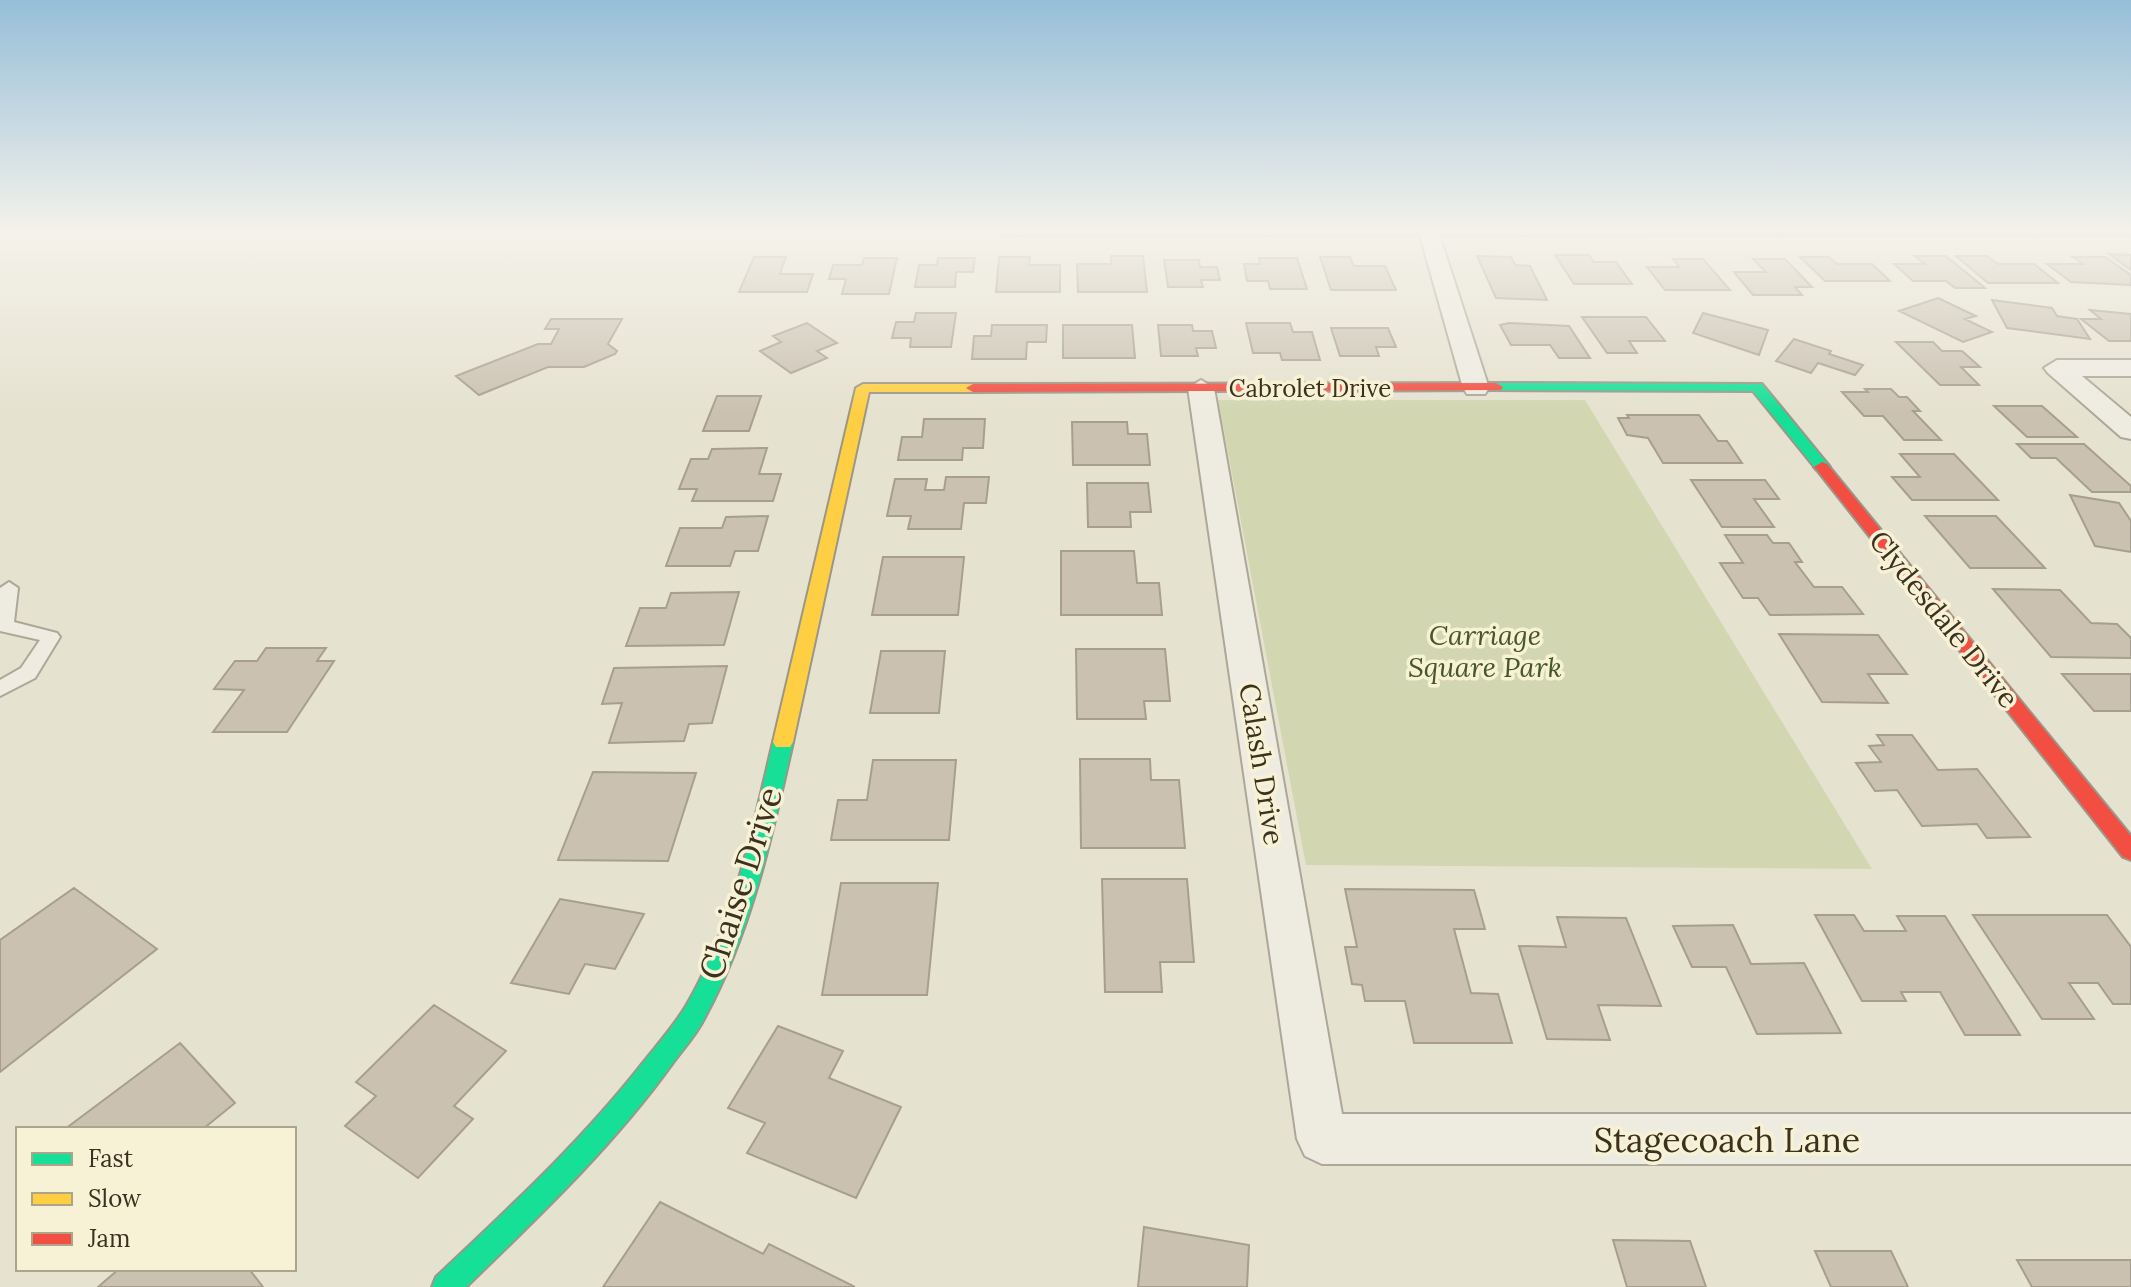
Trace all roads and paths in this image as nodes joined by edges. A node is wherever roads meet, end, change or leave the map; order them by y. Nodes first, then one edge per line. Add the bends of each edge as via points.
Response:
1 (1446, 292) edge
2 (2131, 368) edge
3 (1757, 387) joint
4 (863, 388) joint
5 (1201, 388) junction
6 (1476, 388) junction
7 (2131, 431) edge
8 (9, 588) dead end
9 (0, 689) edge
10 (2131, 851) edge
11 (1322, 1139) joint
12 (2131, 1139) edge
13 (446, 1287) edge

1 - 6 street
2 - 7 street via 2057,368
3 - 6 street, Cabrolet Drive
3 - 10 street, Clydesdale Drive
4 - 5 street, Cabrolet Drive
4 - 13 street, Chaise Drive via 765,822 731,933 694,1014 629,1102 579,1158
5 - 6 street, Cabrolet Drive
5 - 11 street, Calash Drive
8 - 9 lane via 5,626 51,637 28,673
11 - 12 street, Stagecoach Lane

